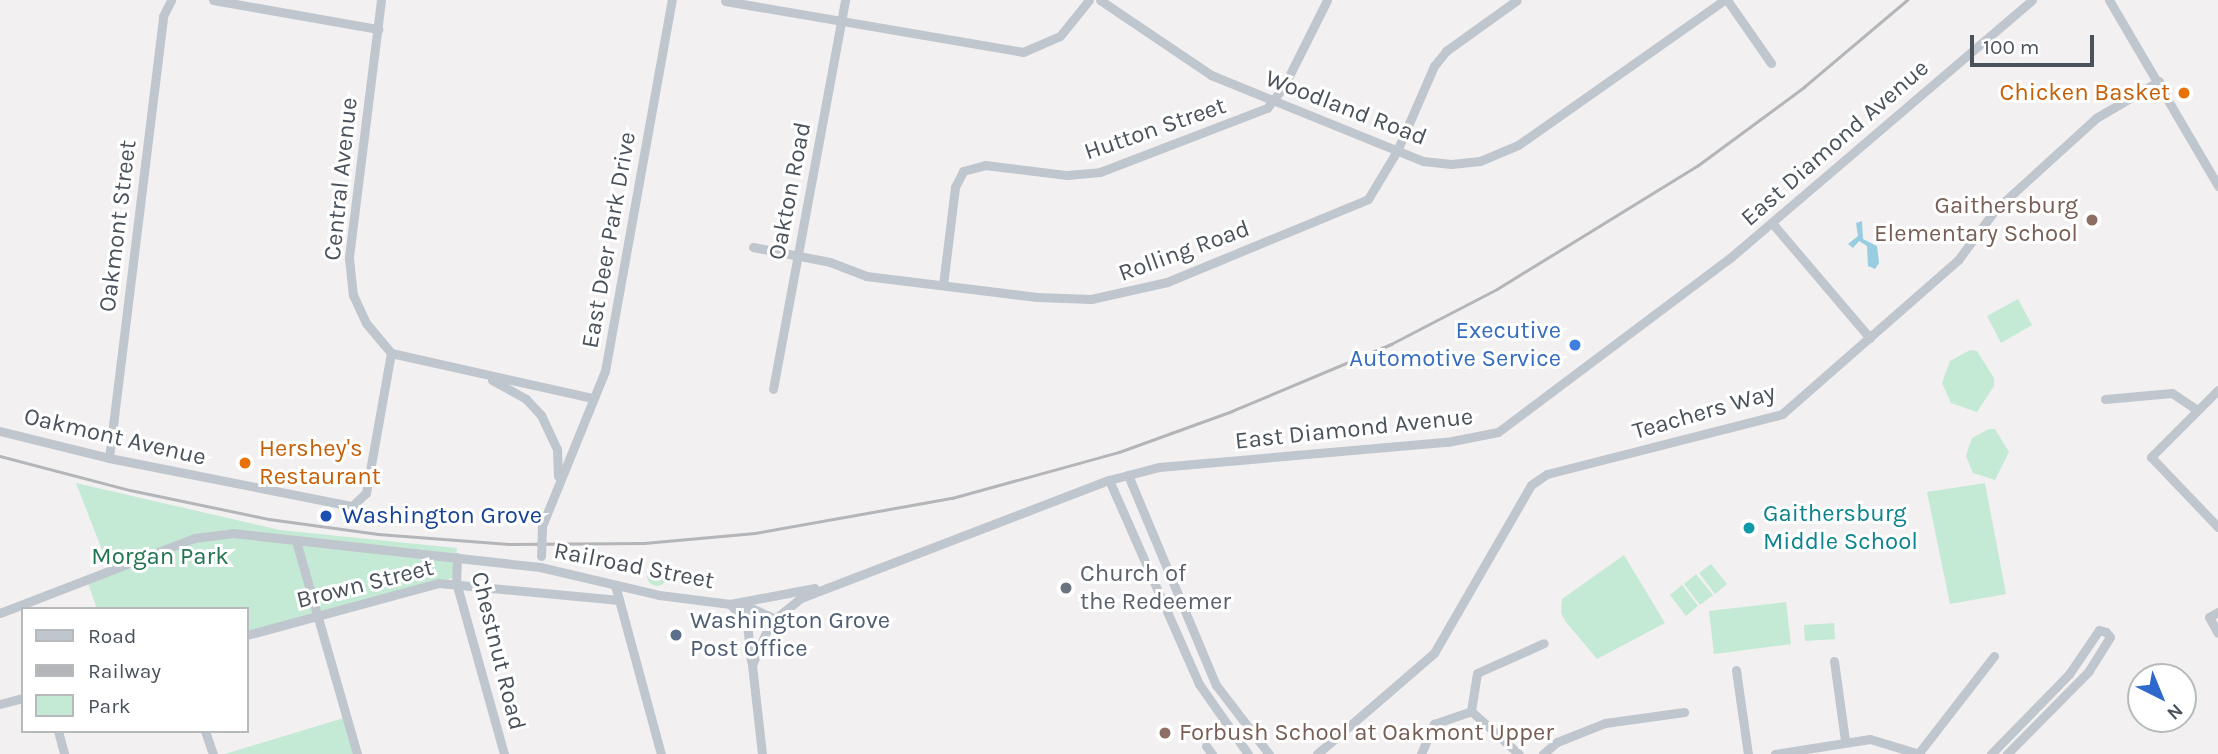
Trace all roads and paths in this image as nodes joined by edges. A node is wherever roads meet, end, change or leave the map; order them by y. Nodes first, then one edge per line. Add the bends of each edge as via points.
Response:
1 (171, 0) edge
2 (213, 0) edge
3 (381, 0) edge
4 (672, 0) edge
5 (845, 0) edge
6 (1089, 0) edge
7 (1100, 0) edge
8 (1327, 0) edge
9 (1517, 0) edge
10 (1725, 0) edge
11 (2032, 0) edge
12 (2109, 0) edge
13 (725, 1) edge
14 (841, 23) junction
15 (377, 29) junction
16 (1771, 62) dead end
17 (2159, 81) junction
18 (1275, 102) junction
19 (1397, 150) junction
20 (2218, 186) edge
21 (1772, 223) junction
22 (753, 247) dead end
23 (797, 256) junction
24 (943, 285) junction
25 (1870, 338) junction
26 (391, 353) junction
27 (487, 378) junction
28 (773, 389) dead end
29 (2218, 390) edge
30 (593, 398) junction
31 (2105, 399) dead end
32 (2197, 410) junction
33 (0, 431) edge
34 (109, 458) junction
35 (1128, 475) junction
36 (559, 480) junction
37 (1109, 480) junction
38 (2218, 527) edge
39 (296, 541) junction
40 (457, 557) junction
41 (540, 562) junction
42 (456, 582) junction
43 (615, 585) junction
44 (820, 588) junction
45 (619, 600) junction
46 (734, 604) junction
47 (0, 613) edge
48 (2214, 615) edge
49 (316, 616) junction
50 (772, 621) junction
51 (2218, 633) edge
52 (248, 635) edge
53 (1544, 643) dead end
54 (1994, 656) dead end
55 (1834, 661) dead end
56 (751, 665) junction
57 (1736, 670) dead end
58 (21, 699) edge
59 (0, 704) edge
60 (1471, 711) junction
61 (1684, 712) dead end
62 (59, 733) edge
63 (206, 733) edge
64 (1844, 740) junction
65 (64, 754) edge
66 (213, 754) edge
67 (357, 754) edge
68 (504, 754) edge
69 (661, 754) edge
70 (762, 754) edge
71 (1248, 754) edge
72 (1269, 754) edge
73 (1317, 754) edge
74 (1421, 754) edge
75 (1519, 754) edge
76 (1543, 754) edge
77 (1748, 754) edge
78 (1775, 754) edge
79 (1918, 754) edge
80 (1991, 754) edge
81 (2007, 754) edge

1 - 34 street, Oakmont Street via 163,16
2 - 15 street
3 - 15 street, Central Avenue
4 - 30 street, East Deer Park Drive via 605,371
5 - 14 street, Oakton Road
6 - 14 street via 1060,36 1023,51
7 - 18 street, Woodland Road via 1187,62
8 - 18 street
9 - 19 street, Rolling Road via 1434,65
10 - 16 street
10 - 19 street, Woodland Road via 1506,152 1451,164
11 - 21 street, East Diamond Avenue
12 - 17 street
13 - 14 street
14 - 23 street, Oakton Road
15 - 26 street, Central Avenue via 350,271 353,295 366,323
17 - 20 street
17 - 25 street, Teachers Way via 2096,118 1995,210 1958,260
18 - 19 street, Woodland Road
18 - 24 street, Hutton Street via 1100,172 1076,175 970,167 958,178
19 - 24 street, Rolling Road via 1379,186 1353,207 1126,295 1050,298
21 - 25 street
21 - 35 street, East Diamond Avenue via 1498,432 1447,442 1159,467
22 - 23 street, Rolling Road
23 - 24 street, Rolling Road via 866,276
23 - 28 street, Oakton Road
25 - 73 street, Teachers Way via 1782,414 1547,474 1531,485 1434,653
26 - 27 street
26 - 34 street, Oakmont Avenue via 366,494 352,506
27 - 30 street via 524,380
27 - 36 street, East Deer Park Drive via 510,388 541,415 557,449
29 - 32 street
30 - 36 street, East Deer Park Drive
31 - 32 street via 2172,393
32 - 38 street via 2151,457
33 - 34 street, Oakmont Avenue
35 - 37 street, East Diamond Avenue
35 - 72 street via 1216,685
36 - 41 street, East Deer Park Drive, bridge via 542,526
37 - 44 street, East Diamond Avenue
37 - 71 street via 1199,684
39 - 40 street, Railroad Street
39 - 47 street, Railroad Street via 232,533 194,538
39 - 49 street
40 - 41 street, Railroad Street
40 - 42 street, Chestnut Road
41 - 43 street, Railroad Street
42 - 45 street, Brown Street
42 - 49 street, Brown Street
42 - 68 street, Chestnut Road
43 - 45 street
43 - 46 street, Railroad Street
44 - 46 street
44 - 50 street, East Diamond Avenue
45 - 69 street
46 - 50 street, Railroad Street
46 - 56 street via 747,623
48 - 51 street
49 - 52 street, Brown Street
49 - 67 street
50 - 56 street
53 - 60 street via 1477,673
54 - 79 street
55 - 64 street
56 - 70 street
57 - 77 street
58 - 59 street
60 - 74 street via 1434,724
60 - 75 street
61 - 76 street via 1605,723 1556,741
62 - 65 street
63 - 66 street
64 - 78 street
64 - 79 street via 1895,743
80 - 81 street via 2069,674 2099,630 2106,632 2110,637 2089,671

